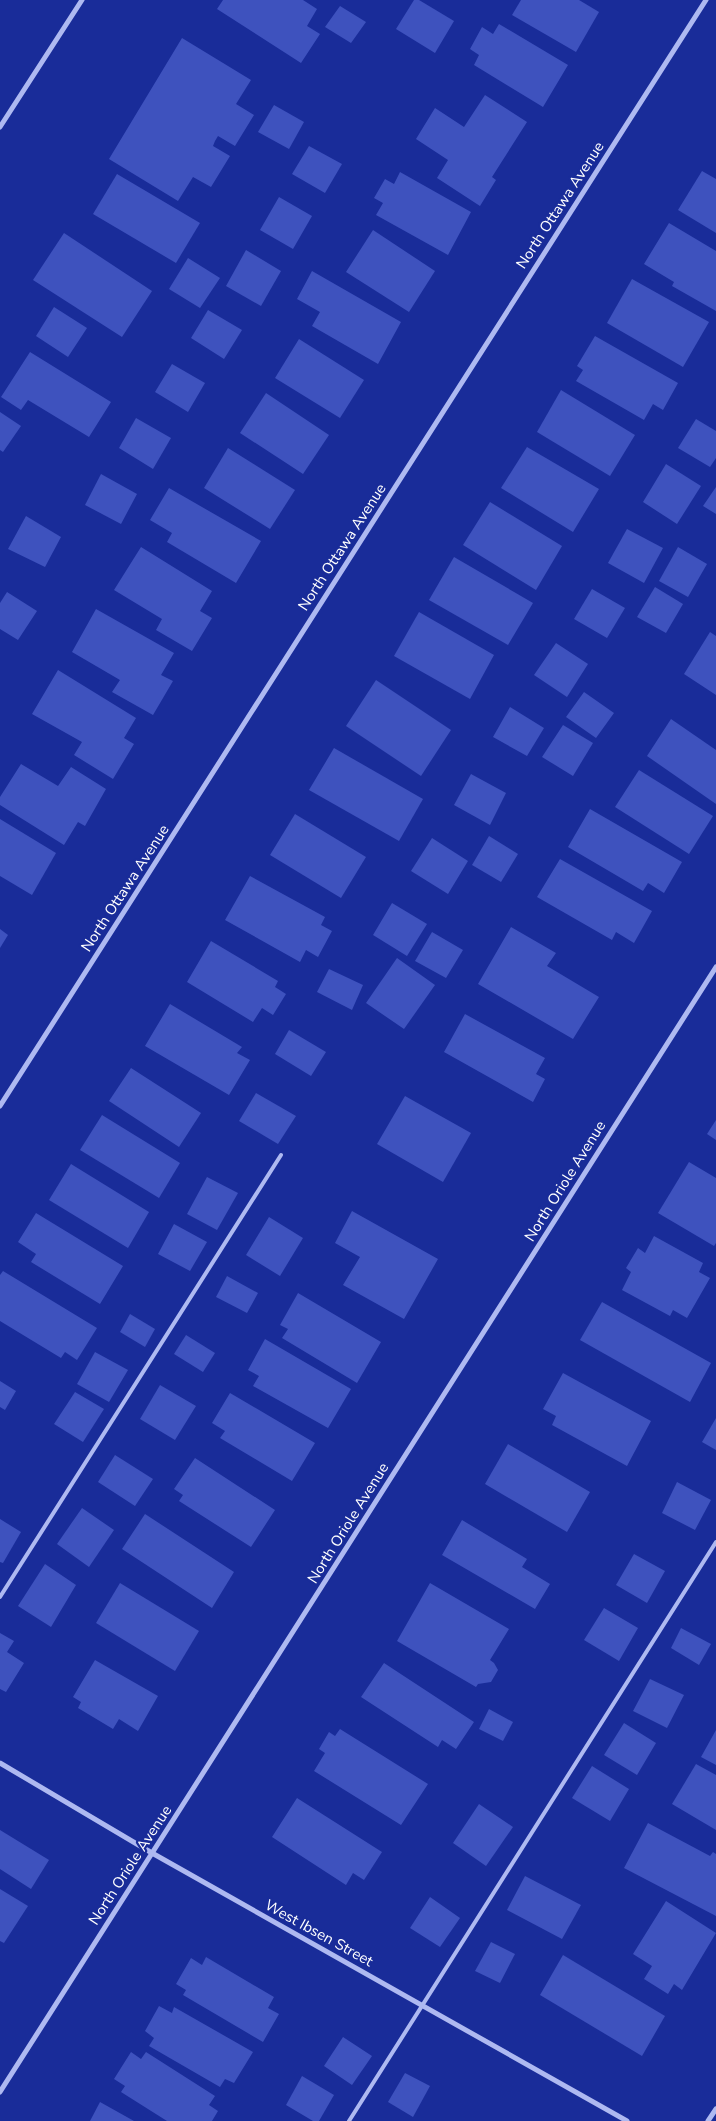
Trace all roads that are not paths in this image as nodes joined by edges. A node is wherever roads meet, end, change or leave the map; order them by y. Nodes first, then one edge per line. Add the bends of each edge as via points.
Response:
1 (82, 0) edge
2 (706, 0) edge
3 (0, 128) edge
4 (716, 967) edge
5 (0, 1106) edge
6 (281, 1155) dead end
7 (716, 1542) edge
8 (0, 1598) edge
9 (0, 1763) edge
10 (152, 1853) junction
11 (422, 2005) junction
12 (0, 2092) edge
13 (716, 2109) edge
14 (349, 2121) edge
15 (627, 2121) edge
16 (708, 2121) edge

1 - 3 street
2 - 5 street, North Ottawa Avenue
4 - 10 street, North Oriole Avenue
6 - 8 lane
7 - 11 lane
9 - 10 street, West Ibsen Street
10 - 11 street, West Ibsen Street
10 - 12 street, North Oriole Avenue
11 - 14 lane
11 - 15 street, West Ibsen Street
13 - 16 street

